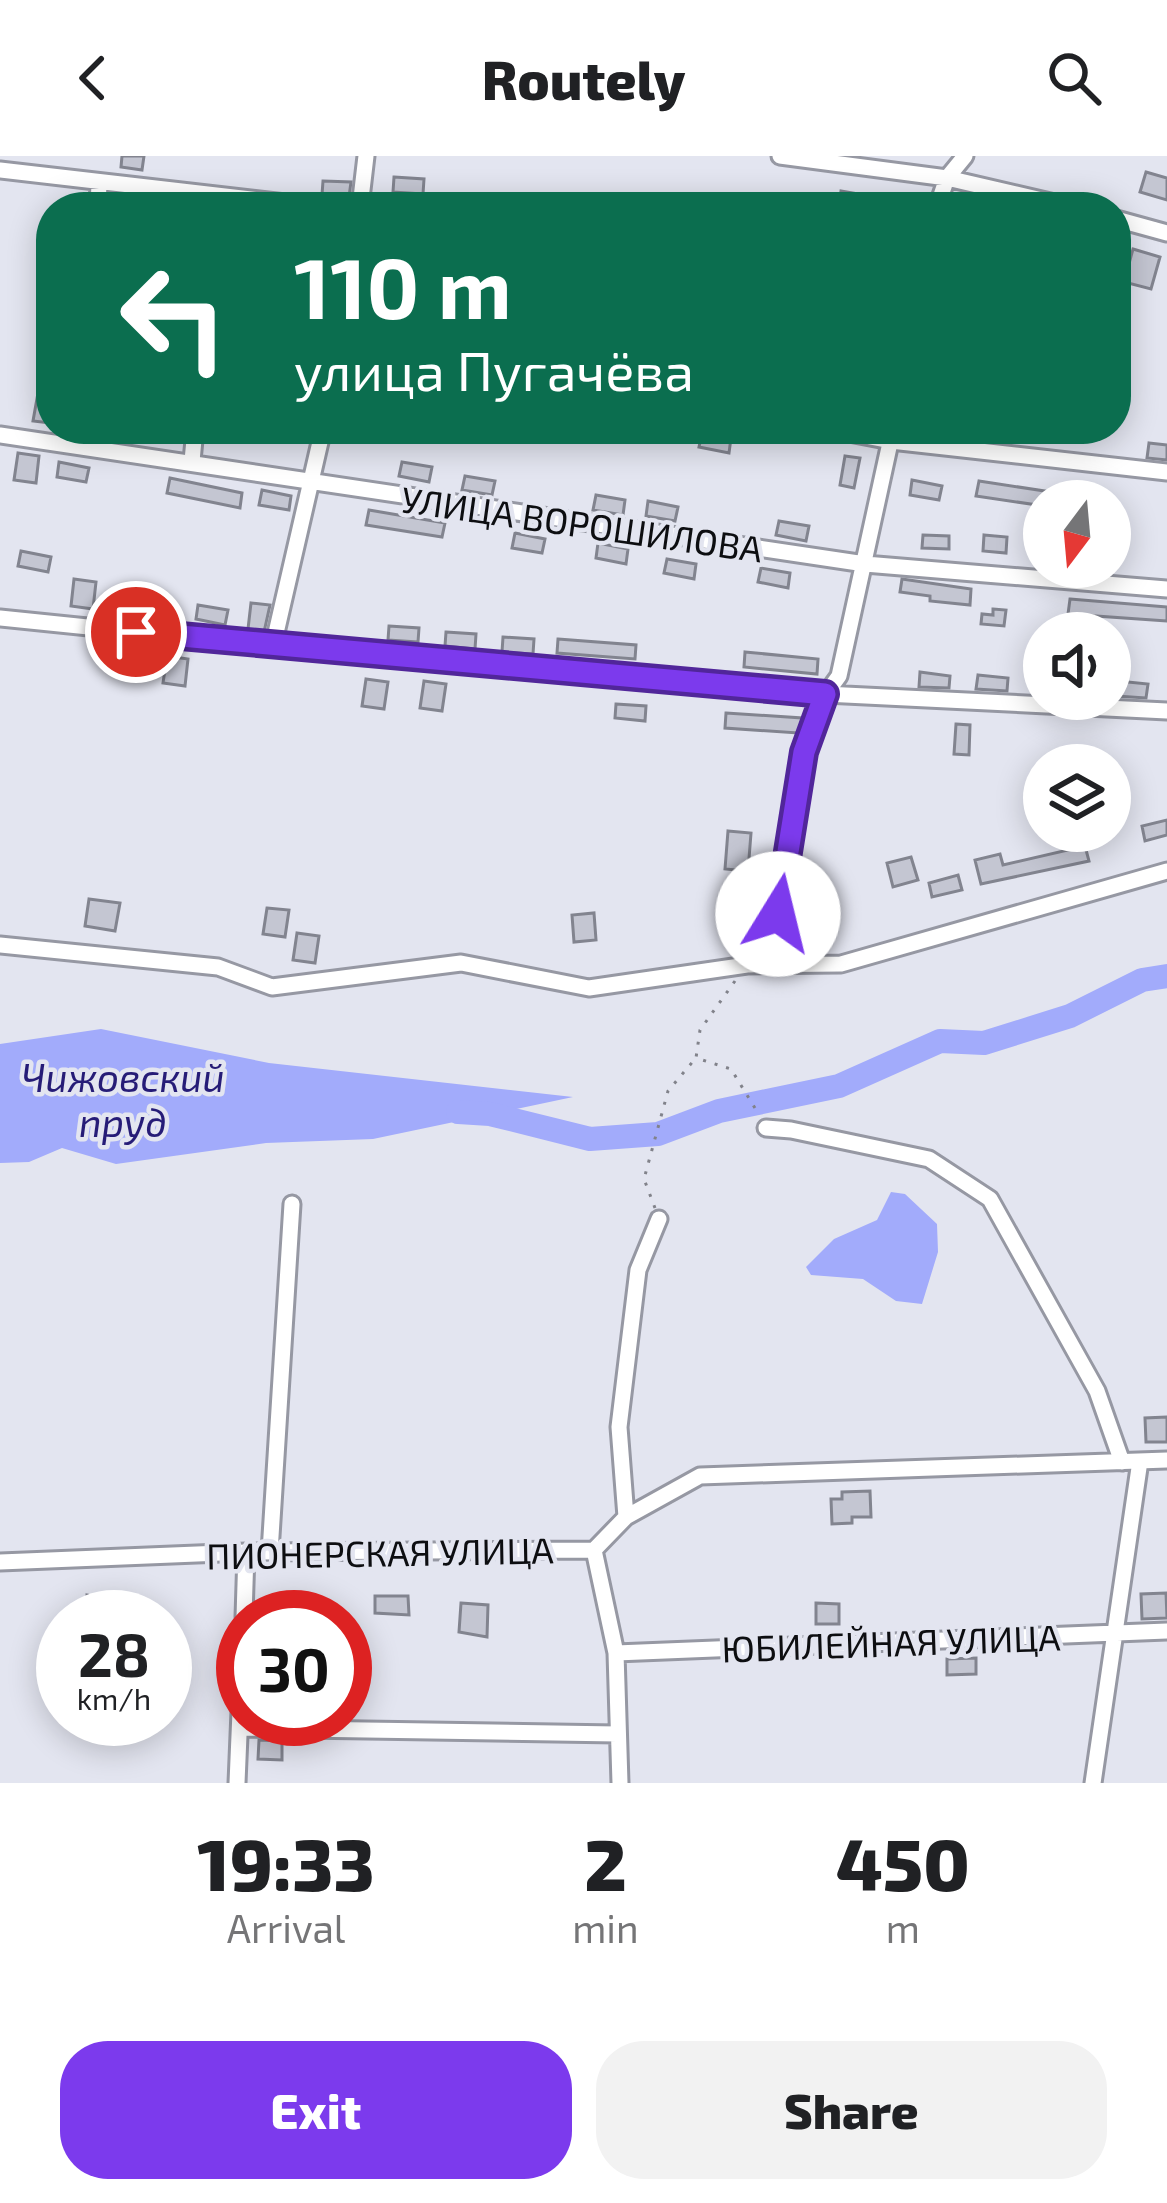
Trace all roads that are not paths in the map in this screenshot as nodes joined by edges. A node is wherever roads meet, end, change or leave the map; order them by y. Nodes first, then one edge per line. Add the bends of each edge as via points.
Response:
1 (367, 156) edge
2 (780, 156) edge
3 (964, 156) edge
4 (0, 170) edge
5 (946, 178) junction
6 (99, 183) junction
7 (99, 192) edge
8 (160, 192) edge
9 (362, 192) edge
10 (942, 192) edge
11 (1007, 192) edge
12 (1131, 223) edge
13 (1167, 232) edge
14 (0, 435) edge
15 (36, 436) edge
16 (109, 444) edge
17 (194, 444) edge
18 (319, 444) edge
19 (890, 444) edge
20 (959, 444) edge
21 (192, 461) junction
22 (1167, 472) edge
23 (310, 483) junction
24 (865, 564) junction
25 (1167, 589) edge
26 (0, 618) edge
27 (272, 646) junction
28 (825, 694) junction
29 (1167, 711) edge
30 (1167, 871) edge
31 (0, 945) edge
32 (747, 965) junction
33 (766, 1128) road end
34 (292, 1204) dead end
35 (659, 1219) road end
36 (1167, 1460) edge
37 (1141, 1461) junction
38 (1122, 1462) junction
39 (626, 1517) junction
40 (594, 1550) junction
41 (246, 1552) junction
42 (269, 1552) junction
43 (0, 1562) edge
44 (245, 1590) edge
45 (1167, 1631) edge
46 (1118, 1633) junction
47 (616, 1653) junction
48 (372, 1730) edge
49 (617, 1733) junction
50 (239, 1746) edge
51 (237, 1783) edge
52 (620, 1783) edge
53 (1094, 1783) edge

1 - 9 street
2 - 5 street
3 - 5 street
4 - 6 street
5 - 10 street
5 - 11 street
6 - 7 street
6 - 8 street
12 - 13 street
14 - 15 street, УЛИЦА ВОРОШИЛОВА
16 - 21 street, УЛИЦА ВОРОШИЛОВА
17 - 21 street
18 - 23 street
19 - 24 street
20 - 22 street
21 - 23 street, УЛИЦА ВОРОШИЛОВА
23 - 24 street, УЛИЦА ВОРОШИЛОВА
23 - 27 street
24 - 25 street, УЛИЦА ВОРОШИЛОВА
24 - 28 street via 839,676
26 - 27 street
27 - 28 street
28 - 29 street
28 - 32 street via 804,752 778,914
30 - 32 street via 841,964
31 - 32 street via 218,967 272,987 461,963 589,988
33 - 38 street via 929,1159 990,1199 1097,1391
34 - 42 street
35 - 39 street via 638,1270 619,1427
36 - 37 street, ПИОНЕРСКАЯ УЛИЦА
37 - 38 street, ПИОНЕРСКАЯ УЛИЦА
37 - 46 street
38 - 39 street, ПИОНЕРСКАЯ УЛИЦА via 700,1476
39 - 40 street, ПИОНЕРСКАЯ УЛИЦА
40 - 42 street, ПИОНЕРСКАЯ УЛИЦА
40 - 47 street
41 - 42 street, ПИОНЕРСКАЯ УЛИЦА
41 - 43 street, ПИОНЕРСКАЯ УЛИЦА
41 - 44 street
45 - 46 street, ЮБИЛЕЙНАЯ УЛИЦА
46 - 47 street, ЮБИЛЕЙНАЯ УЛИЦА
46 - 53 street
47 - 49 street
48 - 49 street
49 - 52 street
50 - 51 street

